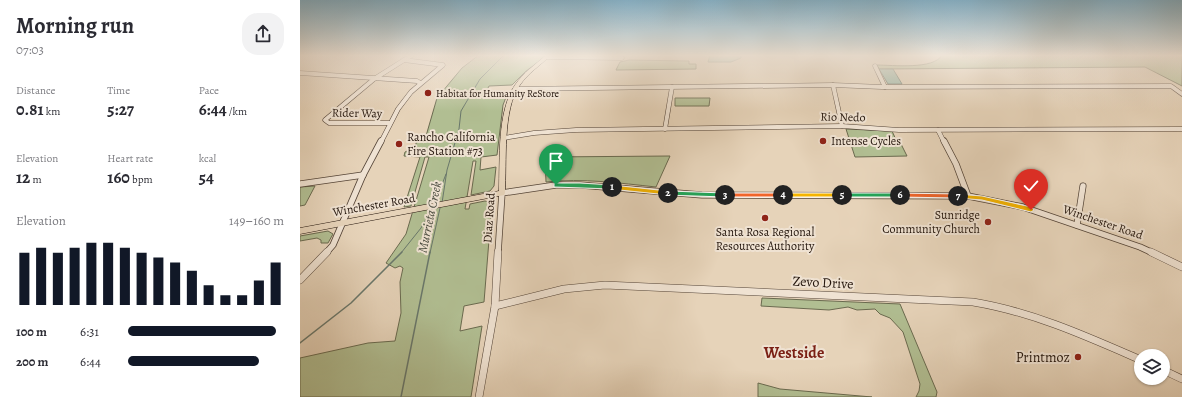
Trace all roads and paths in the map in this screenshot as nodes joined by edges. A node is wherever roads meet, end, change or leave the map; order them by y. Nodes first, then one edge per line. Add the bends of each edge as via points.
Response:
1 (306, 74) edge
2 (383, 74) edge
3 (432, 74) edge
4 (527, 74) edge
5 (879, 74) edge
6 (374, 79) junction
7 (420, 83) junction
8 (833, 85) junction
9 (672, 87) junction
10 (884, 87) junction
11 (515, 89) junction
12 (1182, 94) edge
13 (390, 123) junction
14 (842, 126) junction
15 (665, 129) junction
16 (1182, 129) edge
17 (938, 130) junction
18 (504, 138) junction
19 (363, 175) junction
20 (300, 184) edge
21 (1083, 186) dead end
22 (502, 194) junction
23 (968, 196) junction
24 (344, 222) junction
25 (1077, 225) junction
26 (300, 231) edge
27 (1182, 267) edge
28 (300, 280) edge
29 (495, 306) junction
30 (1134, 357) edge
31 (1170, 373) edge
32 (1182, 379) edge
33 (479, 397) edge

1 - 6 street
2 - 6 street
3 - 7 street
4 - 11 main road, Diaz Road
5 - 10 street
6 - 7 street
6 - 13 street, Rider Way via 325,120 326,123
7 - 13 street via 404,100
8 - 9 street
8 - 10 street
8 - 14 street
9 - 11 street
9 - 15 street
10 - 12 street via 1171,86
11 - 18 main road, Diaz Road via 510,99
13 - 19 street
14 - 15 street, Rio Nedo
14 - 17 street, Rio Nedo
15 - 18 street, Rio Nedo via 556,131
16 - 17 street, Rio Nedo
17 - 23 street via 956,164
18 - 22 main road, Diaz Road
19 - 20 street
19 - 24 street
21 - 25 street
22 - 23 street, Winchester Road via 539,187 580,185 702,195
22 - 24 main road, Winchester Road
22 - 29 street, Diaz Road
23 - 25 street, Winchester Road via 1023,207
24 - 26 main road, Winchester Road
24 - 28 street via 333,245
25 - 27 street, Winchester Road via 1140,247
29 - 30 street, Zevo Drive via 564,289 605,284 973,302 1011,308 1036,316
29 - 33 street, Diaz Road
31 - 32 street

